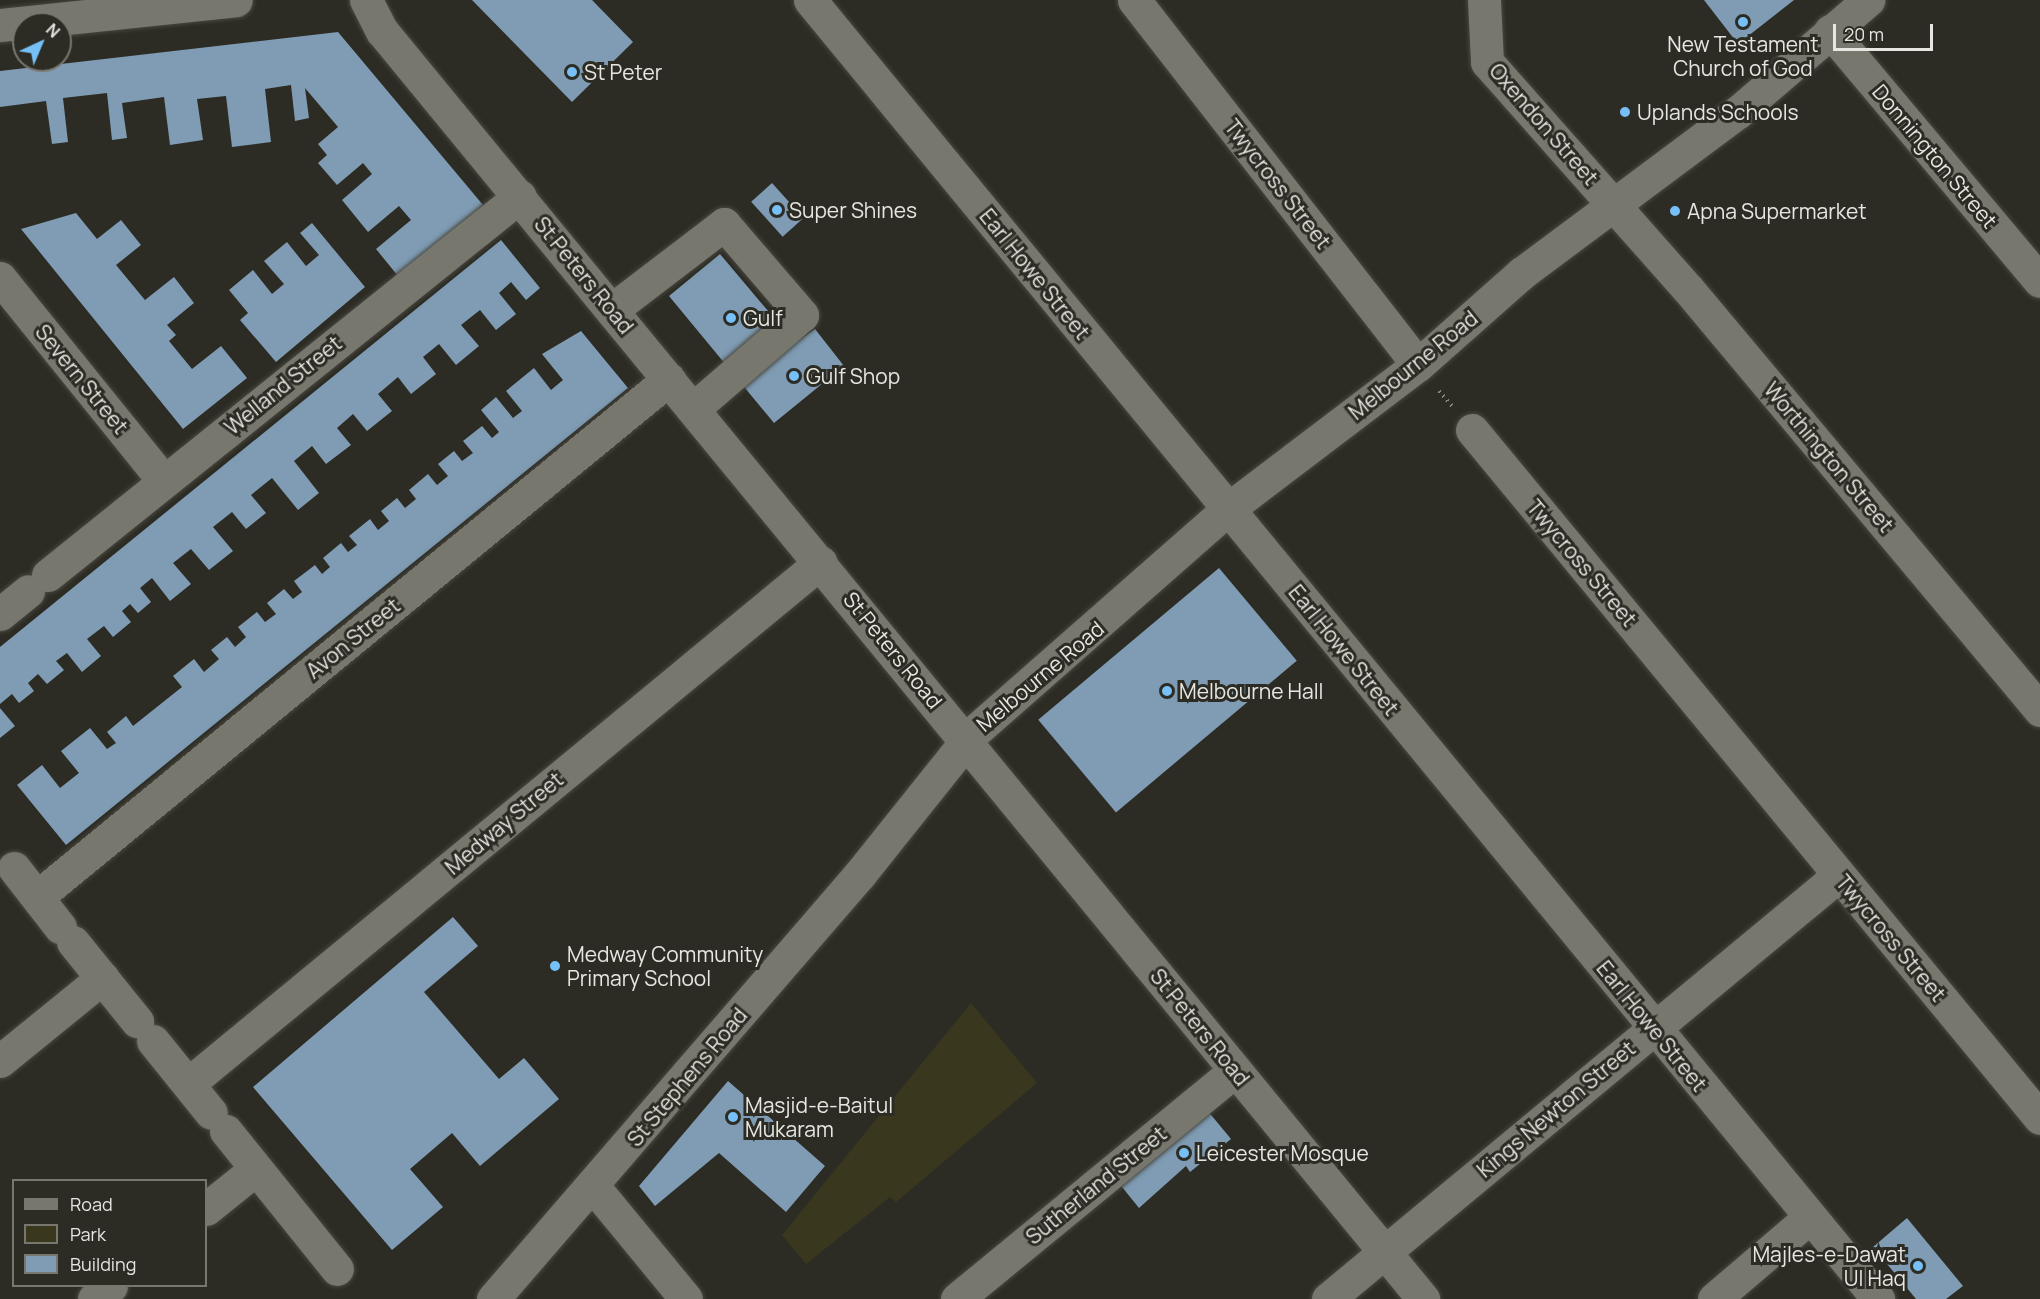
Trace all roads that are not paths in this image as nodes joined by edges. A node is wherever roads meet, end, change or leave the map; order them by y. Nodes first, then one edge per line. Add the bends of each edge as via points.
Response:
1 (236, 0) edge
2 (366, 0) edge
3 (810, 0) edge
4 (1134, 0) edge
5 (1484, 0) edge
6 (1868, 0) edge
7 (0, 24) edge
8 (1830, 31) junction
9 (520, 196) junction
10 (1616, 206) junction
11 (0, 278) edge
12 (2040, 281) edge
13 (613, 309) junction
14 (1418, 365) junction
15 (669, 380) junction
16 (693, 409) junction
17 (1472, 430) road end
18 (164, 480) junction
19 (1228, 509) junction
20 (821, 562) junction
21 (0, 614) edge
22 (2040, 710) edge
23 (966, 740) junction
24 (14, 868) dead end
25 (1839, 875) junction
26 (37, 897) junction
27 (102, 978) junction
28 (1653, 1027) junction
29 (0, 1060) edge
30 (1235, 1071) junction
31 (188, 1084) junction
32 (2040, 1118) edge
33 (256, 1169) junction
34 (594, 1186) junction
35 (207, 1208) edge
36 (1809, 1218) junction
37 (1384, 1252) junction
38 (337, 1269) dead end
39 (110, 1287) edge
40 (94, 1299) edge
41 (493, 1299) edge
42 (686, 1299) edge
43 (957, 1299) edge
44 (1328, 1299) edge
45 (1423, 1299) edge
46 (1714, 1299) edge
47 (1878, 1299) edge

1 - 7 street
2 - 9 street, St Peters Road via 382,31
3 - 19 street, Earl Howe Street
4 - 14 street, Twycross Street
5 - 10 street, Oxendon Street via 1487,62
6 - 8 street, Melbourne Road
8 - 10 street, Melbourne Road
8 - 12 street, Donnington Street
9 - 13 street, St Peters Road
9 - 18 street, Welland Street
10 - 14 street, Melbourne Road via 1522,273
10 - 22 street, Worthington Street
11 - 18 street, Severn Street
13 - 15 street, St Peters Road
13 - 16 street via 724,224 802,315
14 - 19 street, Melbourne Road
15 - 16 street, St Peters Road
15 - 26 street, Avon Street
16 - 20 street, St Peters Road
17 - 25 street, Twycross Street
18 - 21 street, Welland Street
19 - 23 street, Melbourne Road
19 - 28 street, Earl Howe Street
20 - 23 street, St Peters Road
20 - 31 street, Medway Street
23 - 30 street, St Peters Road
23 - 34 street, St Stephens Road
24 - 26 street
25 - 28 street, Kings Newton Street
25 - 32 street, Twycross Street
26 - 27 street
27 - 29 street
27 - 31 street
28 - 36 street, Earl Howe Street
28 - 37 street, Kings Newton Street
30 - 37 street, St Peters Road
30 - 43 street, Sutherland Street
31 - 33 street
33 - 35 street
33 - 38 street
34 - 41 street, St Stephens Road
34 - 42 street
36 - 46 street
36 - 47 street, Earl Howe Street
37 - 44 street, Kings Newton Street
37 - 45 street, St Peters Road
39 - 40 street

